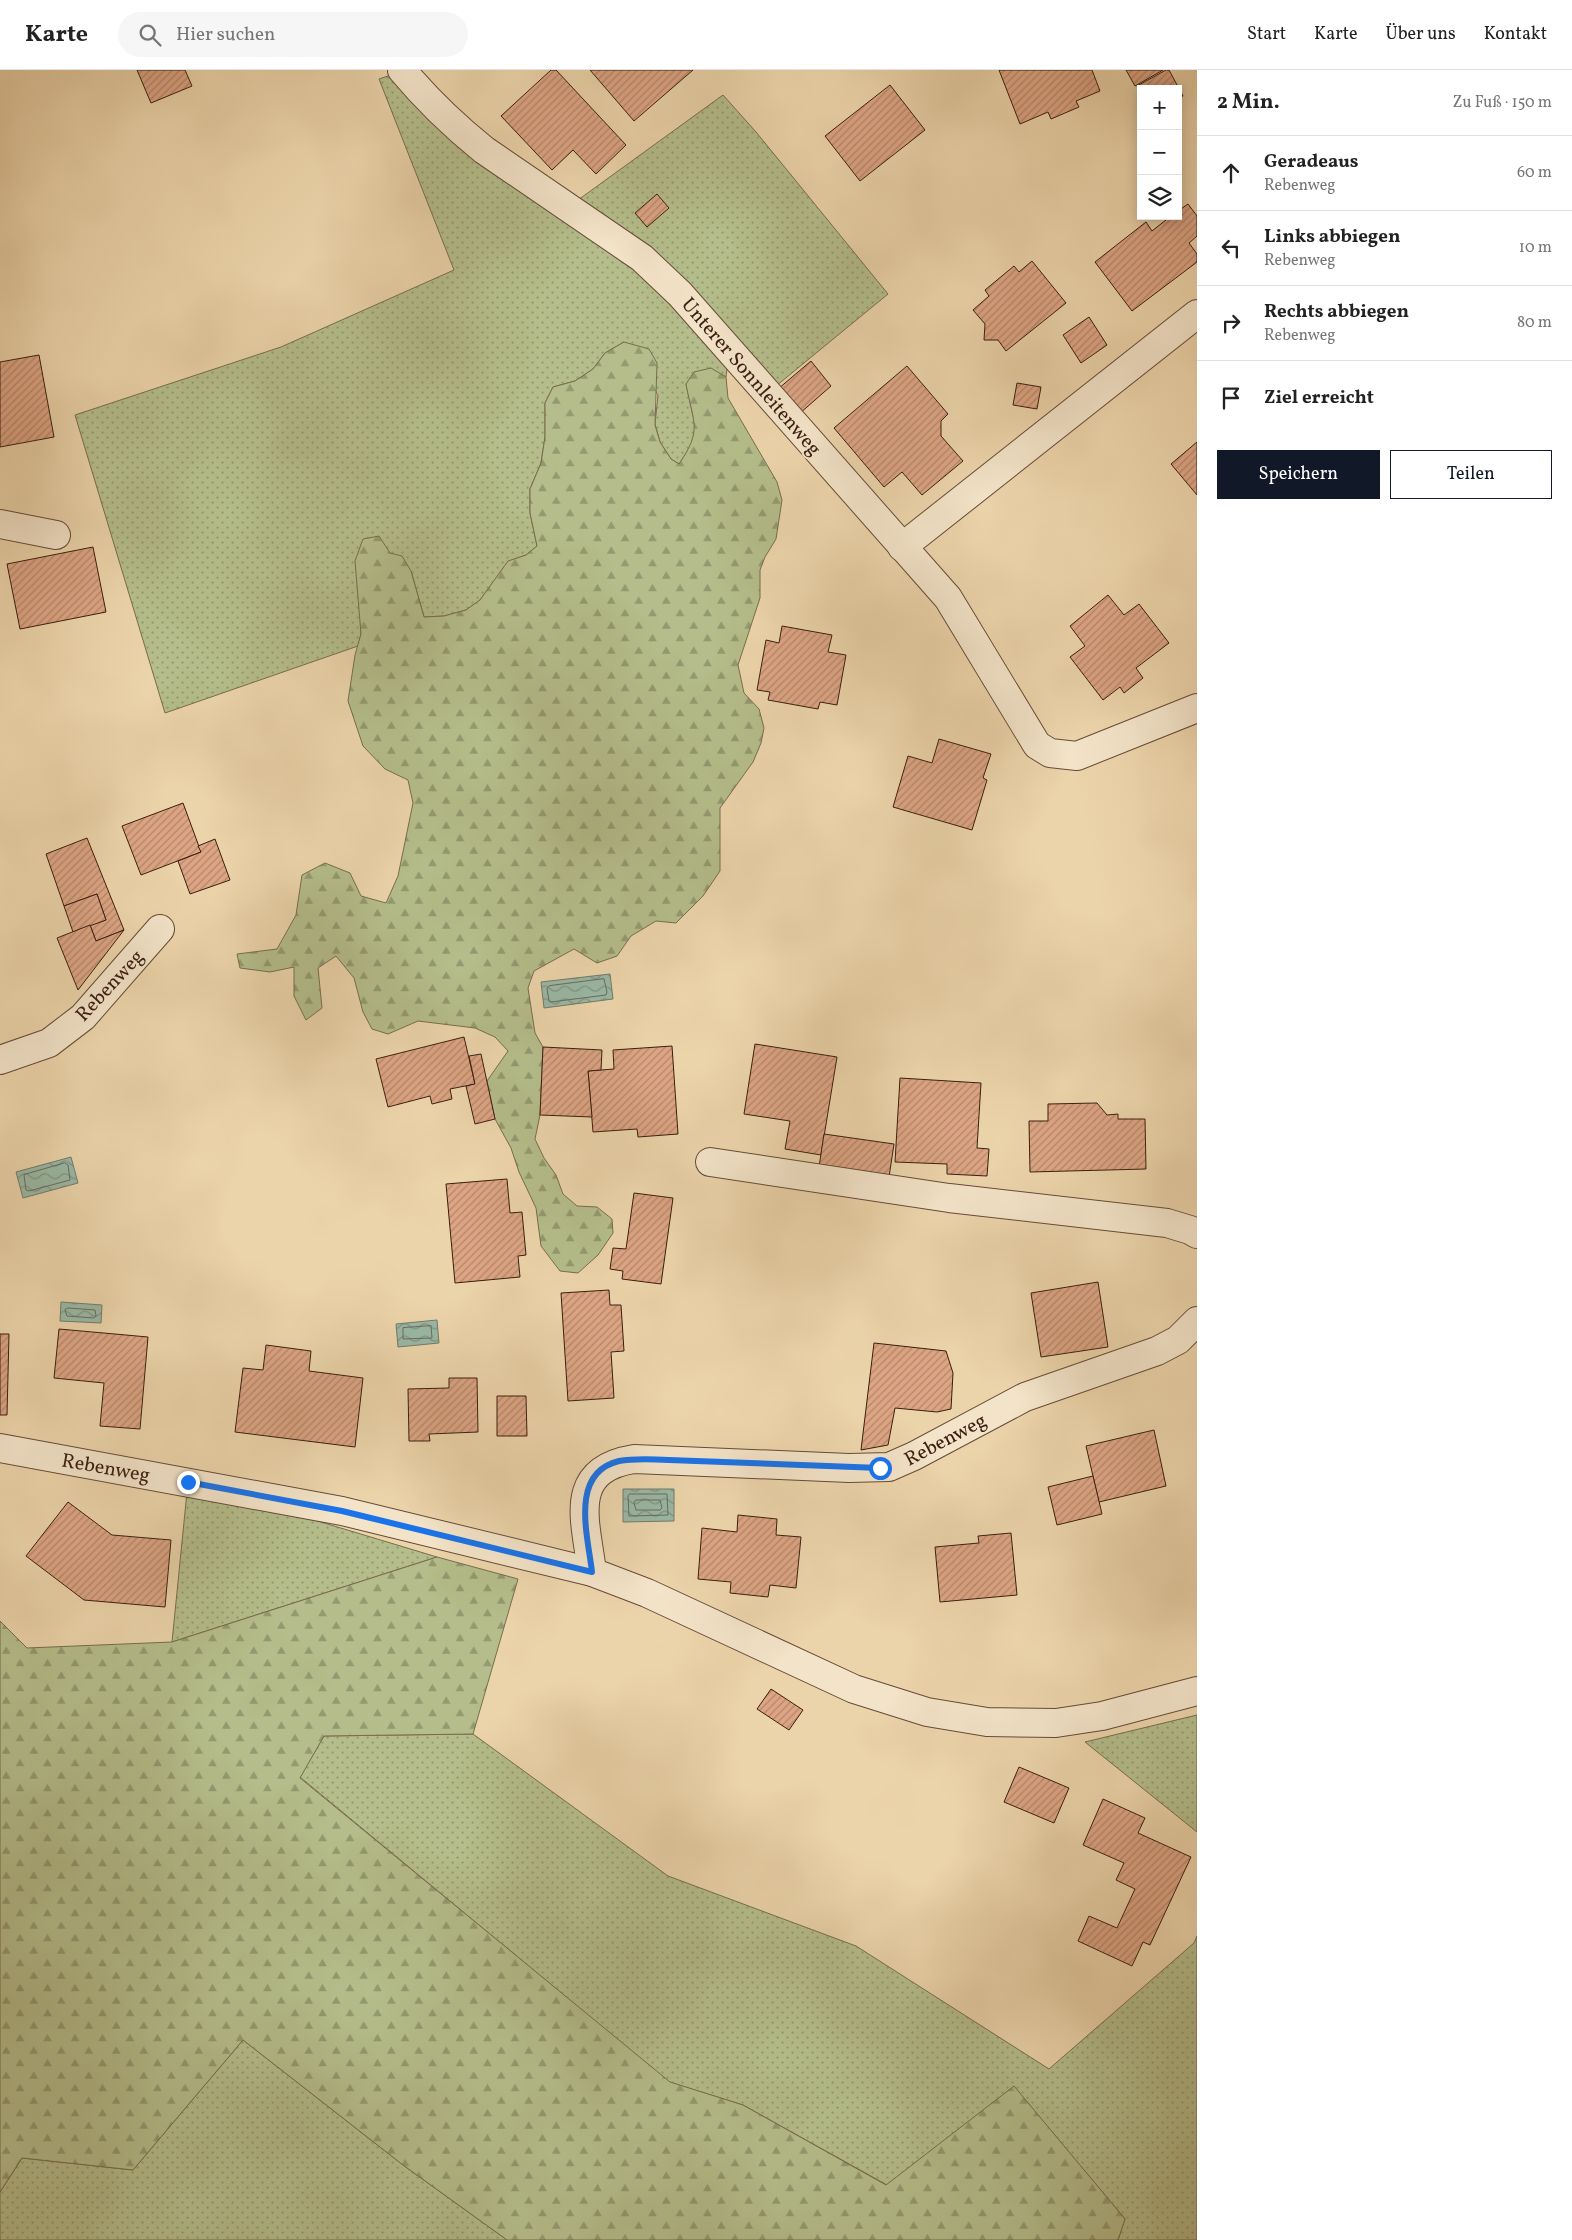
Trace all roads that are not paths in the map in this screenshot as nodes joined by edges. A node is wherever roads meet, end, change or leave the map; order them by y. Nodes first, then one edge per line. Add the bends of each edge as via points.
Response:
1 (402, 70) edge
2 (1197, 314) edge
3 (0, 524) edge
4 (56, 535) dead end
5 (902, 547) junction
6 (1197, 708) edge
7 (160, 930) dead end
8 (0, 1060) edge
9 (710, 1162) dead end
10 (1197, 1234) edge
11 (1197, 1321) edge
12 (0, 1448) edge
13 (592, 1572) junction
14 (1197, 1691) edge

1 - 5 street, Unterer Sonnleitenweg via 431,104 484,150 642,258 662,276
2 - 5 street
3 - 4 street
5 - 6 street, Unterer Sonnleitenweg via 948,598 1037,745 1050,753 1077,756
7 - 8 street, Rebenweg via 83,1017 49,1043
9 - 10 street via 949,1198 1168,1223
11 - 13 street, Rebenweg via 1178,1340 1157,1351 1025,1397 889,1467 634,1459 606,1466 593,1478 585,1492
12 - 13 street, Rebenweg via 342,1511
13 - 14 street, Rebenweg via 647,1593 854,1690 927,1712 987,1722 1056,1723 1102,1716

